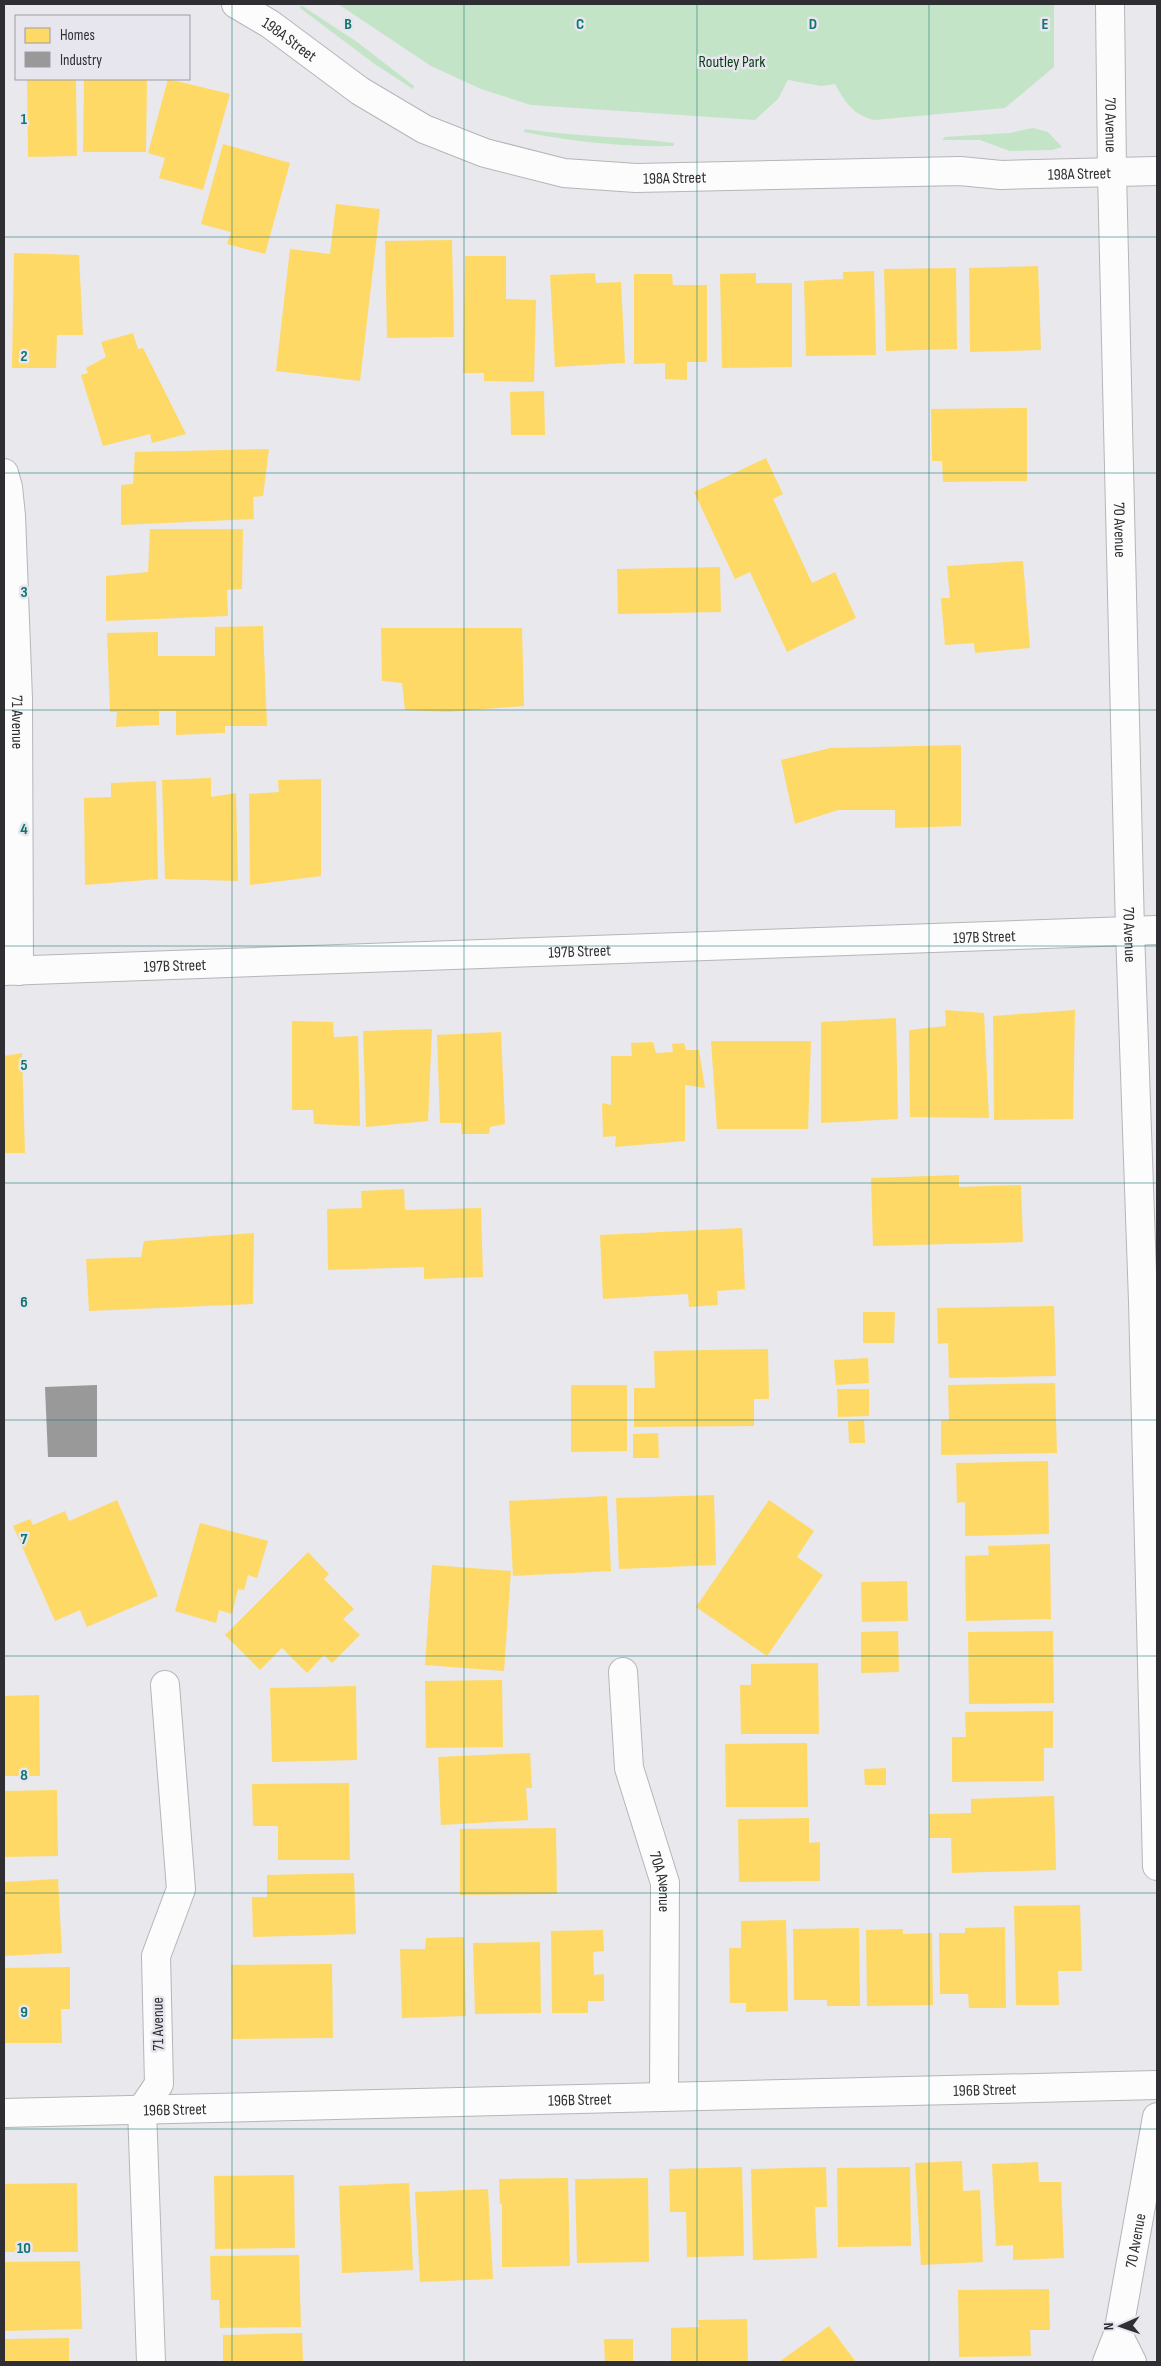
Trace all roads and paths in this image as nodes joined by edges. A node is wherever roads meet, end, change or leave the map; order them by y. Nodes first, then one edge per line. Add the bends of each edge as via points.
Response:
1 (236, 4) edge
2 (1110, 4) edge
3 (1157, 171) edge
4 (1112, 172) junction
5 (4, 473) edge
6 (1157, 930) edge
7 (1130, 931) junction
8 (11, 971) edge
9 (623, 1672) dead end
10 (165, 1685) dead end
11 (1157, 1866) edge
12 (1157, 2085) edge
13 (664, 2097) junction
14 (142, 2110) junction
15 (4, 2113) edge
16 (1157, 2117) edge
17 (1118, 2334) junction
18 (151, 2362) edge
19 (1107, 2362) edge
20 (1132, 2362) edge

1 - 4 street, 198A Street via 270,24 360,90 424,129 486,154 564,173 636,178 960,171 1001,175
2 - 4 street, 70 Avenue
3 - 4 street, 198A Street
4 - 7 street, 70 Avenue
5 - 8 street, 71 Avenue via 11,516 18,699
6 - 7 street, 197B Street
7 - 8 street, 197B Street
7 - 11 street, 70 Avenue
9 - 13 street, 70A Avenue via 628,1768 665,1883
10 - 14 street, 71 Avenue via 181,1889 156,1956 159,2084
12 - 13 street, 196B Street
13 - 14 street, 196B Street
14 - 15 street, 196B Street
14 - 18 street
16 - 17 street, 70 Avenue
17 - 19 street, 70 Avenue
17 - 20 street

